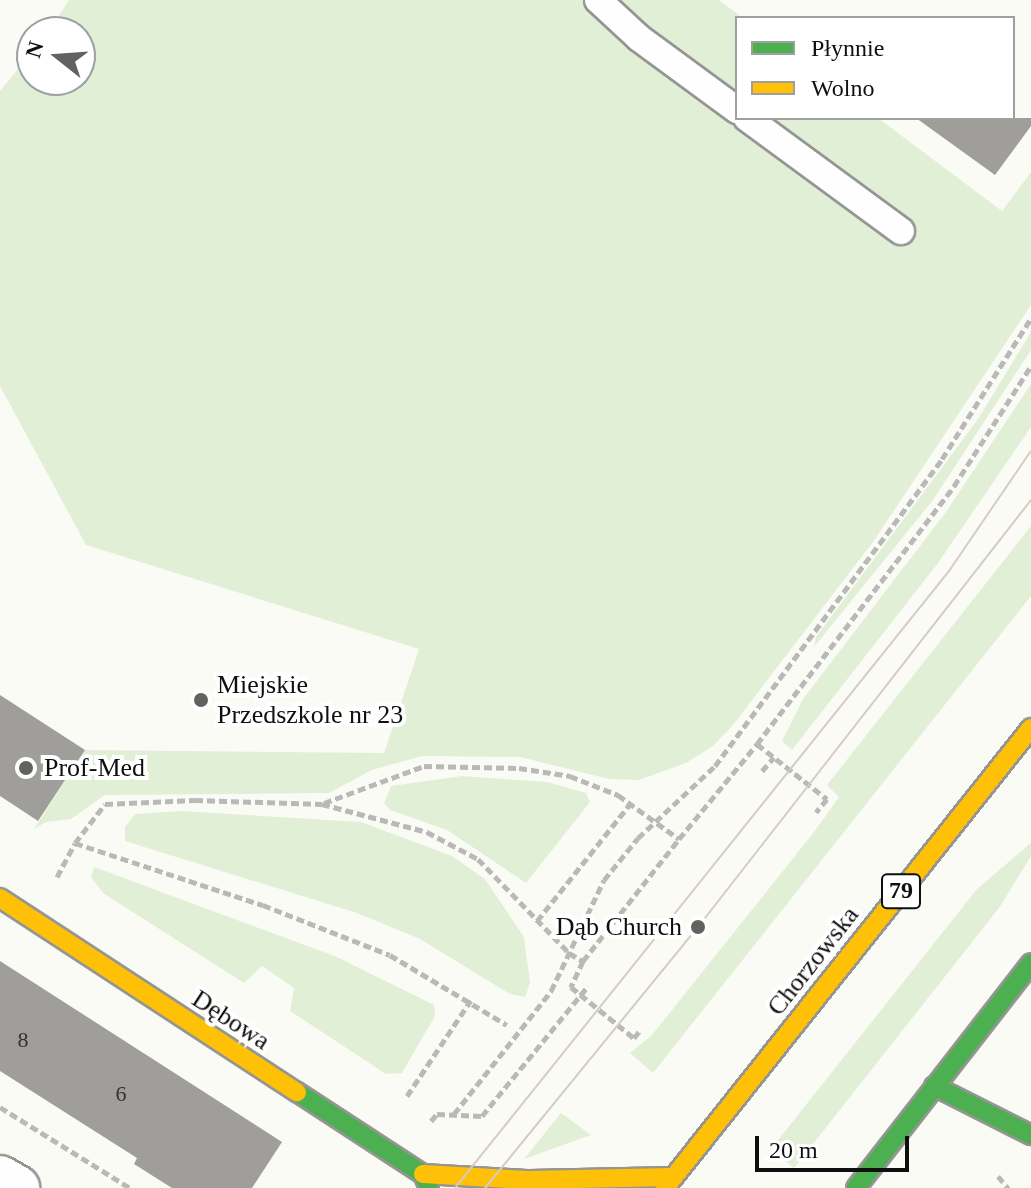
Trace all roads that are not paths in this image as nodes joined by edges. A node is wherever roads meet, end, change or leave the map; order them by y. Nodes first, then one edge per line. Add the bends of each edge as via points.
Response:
1 (598, 0) edge
2 (735, 109) edge
3 (750, 120) edge
4 (901, 231) dead end
5 (1031, 728) edge
6 (0, 898) edge
7 (1031, 963) edge
8 (934, 1086) junction
9 (1031, 1135) edge
10 (0, 1178) edge
11 (426, 1181) edge
12 (669, 1182) edge
13 (17, 1188) edge
14 (856, 1188) edge

1 - 2 lane via 639,38
3 - 4 lane
5 - 12 main road, Chorzowska / 79
6 - 11 main road, Dębowa
7 - 8 main road
8 - 9 main road
8 - 14 main road
10 - 13 street
11 - 12 main road

